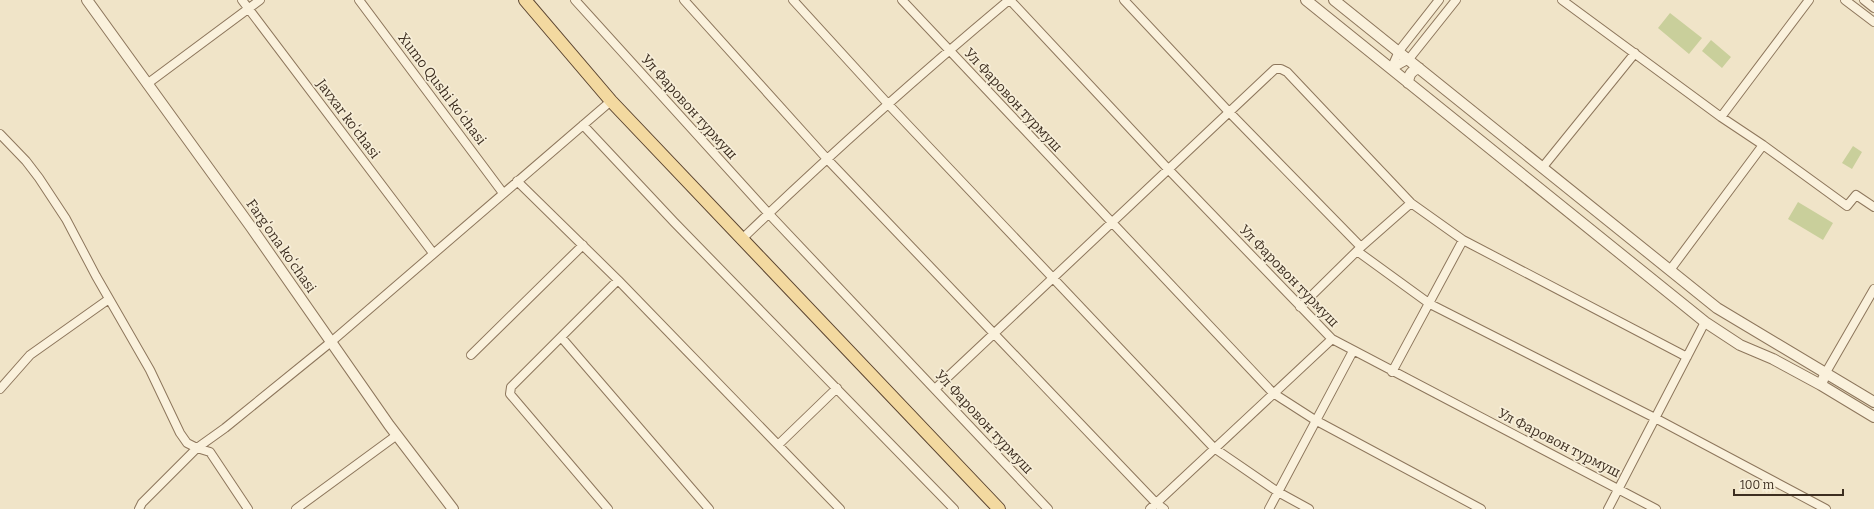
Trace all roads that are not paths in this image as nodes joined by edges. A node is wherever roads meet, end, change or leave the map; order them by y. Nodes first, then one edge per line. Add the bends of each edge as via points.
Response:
1 (86, 0) edge
2 (242, 0) edge
3 (260, 0) edge
4 (360, 0) edge
5 (526, 0) edge
6 (575, 0) edge
7 (684, 0) edge
8 (793, 0) edge
9 (902, 0) edge
10 (1010, 0) edge
11 (1124, 0) edge
12 (1306, 0) edge
13 (1334, 0) edge
14 (1439, 0) edge
15 (1456, 0) edge
16 (1562, 0) edge
17 (1809, 0) edge
18 (1845, 0) edge
19 (1864, 0) edge
20 (1874, 8) edge
21 (248, 9) junction
22 (1874, 22) edge
23 (1408, 40) junction
24 (1388, 42) junction
25 (1418, 47) junction
26 (948, 51) junction
27 (1399, 51) junction
28 (1635, 53) junction
29 (1409, 59) junction
30 (1420, 68) junction
31 (1391, 69) junction
32 (1408, 83) junction
33 (147, 84) junction
34 (611, 101) junction
35 (888, 104) junction
36 (1229, 112) junction
37 (1721, 117) junction
38 (583, 125) junction
39 (0, 134) edge
40 (1763, 145) junction
41 (828, 160) junction
42 (1542, 168) junction
43 (1169, 170) junction
44 (517, 181) junction
45 (503, 193) junction
46 (1411, 203) junction
47 (1874, 207) edge
48 (769, 214) junction
49 (1111, 223) junction
50 (741, 240) junction
51 (1463, 240) junction
52 (582, 245) junction
53 (1359, 249) junction
54 (433, 253) junction
55 (1670, 270) junction
56 (1053, 279) junction
57 (618, 280) junction
58 (1874, 289) edge
59 (109, 299) junction
60 (1430, 304) junction
61 (1300, 307) junction
62 (1705, 322) junction
63 (994, 334) junction
64 (561, 337) junction
65 (1332, 339) junction
66 (331, 342) junction
67 (1353, 351) junction
68 (471, 355) dead end
69 (1687, 357) junction
70 (1392, 372) junction
71 (1825, 374) junction
72 (1821, 385) junction
73 (837, 388) junction
74 (0, 389) edge
75 (935, 390) junction
76 (1273, 393) junction
77 (1874, 402) edge
78 (1874, 417) edge
79 (1655, 418) junction
80 (1315, 420) junction
81 (397, 434) junction
82 (778, 445) junction
83 (197, 448) junction
84 (1214, 448) junction
85 (1618, 489) junction
86 (1278, 492) junction
87 (1153, 506) edge
88 (139, 509) edge
89 (248, 509) edge
90 (296, 509) edge
91 (453, 509) edge
92 (608, 509) edge
93 (709, 509) edge
94 (840, 509) edge
95 (954, 509) edge
96 (999, 509) edge
97 (1048, 509) edge
98 (1164, 509) edge
99 (1269, 509) edge
100 (1309, 509) edge
101 (1481, 509) edge
102 (1608, 509) edge
103 (1656, 509) edge
104 (1826, 509) edge

1 - 33 street, Fargʻona koʻchasi
2 - 21 street, Javxar koʻchasi
3 - 21 street
4 - 45 street, Xumo Qushi koʻchasi
5 - 34 main road
6 - 48 street, Ул Фаровон турмуш
7 - 41 street
8 - 35 street
9 - 26 street, Ул Фаровон турмуш
10 - 26 street
10 - 43 street, Ул Фаровон турмуш
11 - 36 street
12 - 31 street
13 - 24 street
14 - 23 street
15 - 25 street
16 - 28 street
17 - 37 street
18 - 22 street
19 - 20 street
21 - 33 street
21 - 54 street, Javxar koʻchasi
23 - 24 street
23 - 27 street
24 - 27 street
25 - 29 street
25 - 30 street
26 - 35 street
26 - 49 street, Ул Фаровон турмуш
27 - 29 street
27 - 31 street
28 - 37 street
28 - 42 street
29 - 30 street
29 - 31 street
30 - 32 street via 1412,71
30 - 42 street
31 - 32 street
32 - 62 street
33 - 66 street, Fargʻona koʻchasi
34 - 38 street
34 - 50 main road
35 - 41 street
35 - 56 street
36 - 43 street
36 - 46 street via 1275,69 1281,69 1287,72
36 - 53 street
37 - 40 street
38 - 44 street
38 - 73 street
39 - 59 street via 26,160 39,178 66,219
40 - 47 street via 1847,206 1856,195
40 - 55 street
41 - 48 street
41 - 63 street
42 - 55 street
43 - 49 street
43 - 61 street, Ул Фаровон турмуш
44 - 45 street
44 - 52 street
45 - 54 street
46 - 51 street
46 - 53 street
48 - 50 street
48 - 75 street, Ул Фаровон турмуш
49 - 56 street
49 - 76 street, Ул Фаровон турмуш
50 - 96 main road
51 - 60 street
51 - 69 street
52 - 57 street
52 - 68 street
53 - 60 street
53 - 61 street
54 - 66 street
55 - 71 street via 1717,308
56 - 63 street
56 - 84 street
57 - 64 street
57 - 82 street
58 - 71 street
59 - 74 street via 30,355
59 - 83 street via 150,370 180,433 187,442
60 - 70 street
60 - 79 street
61 - 65 street, Ул Фаровон турмуш
62 - 69 street
62 - 72 street via 1740,345 1773,359
63 - 75 street
63 - 87 street
64 - 92 street via 511,387 510,394
64 - 93 street
65 - 67 street, Ул Фаровон турмуш
65 - 76 street
66 - 81 street, Fargʻona koʻchasi
66 - 83 street
67 - 70 street, Ул Фаровон турмуш
67 - 80 street
69 - 79 street
70 - 85 street, Ул Фаровон турмуш
71 - 72 street
71 - 77 street
72 - 78 street
73 - 82 street
73 - 95 street
75 - 97 street, Ул Фаровон турмуш
76 - 80 street, Ул Фаровон турмуш
76 - 84 street
79 - 85 street
79 - 104 street
80 - 86 street
80 - 101 street, Ул Фаровон турмуш
81 - 90 street
81 - 91 street, Fargʻona koʻchasi
82 - 94 street
83 - 88 street
83 - 89 street via 210,452
84 - 86 street
84 - 87 street
85 - 102 street
85 - 103 street, Ул Фаровон турмуш
86 - 99 street
86 - 100 street
87 - 98 street

